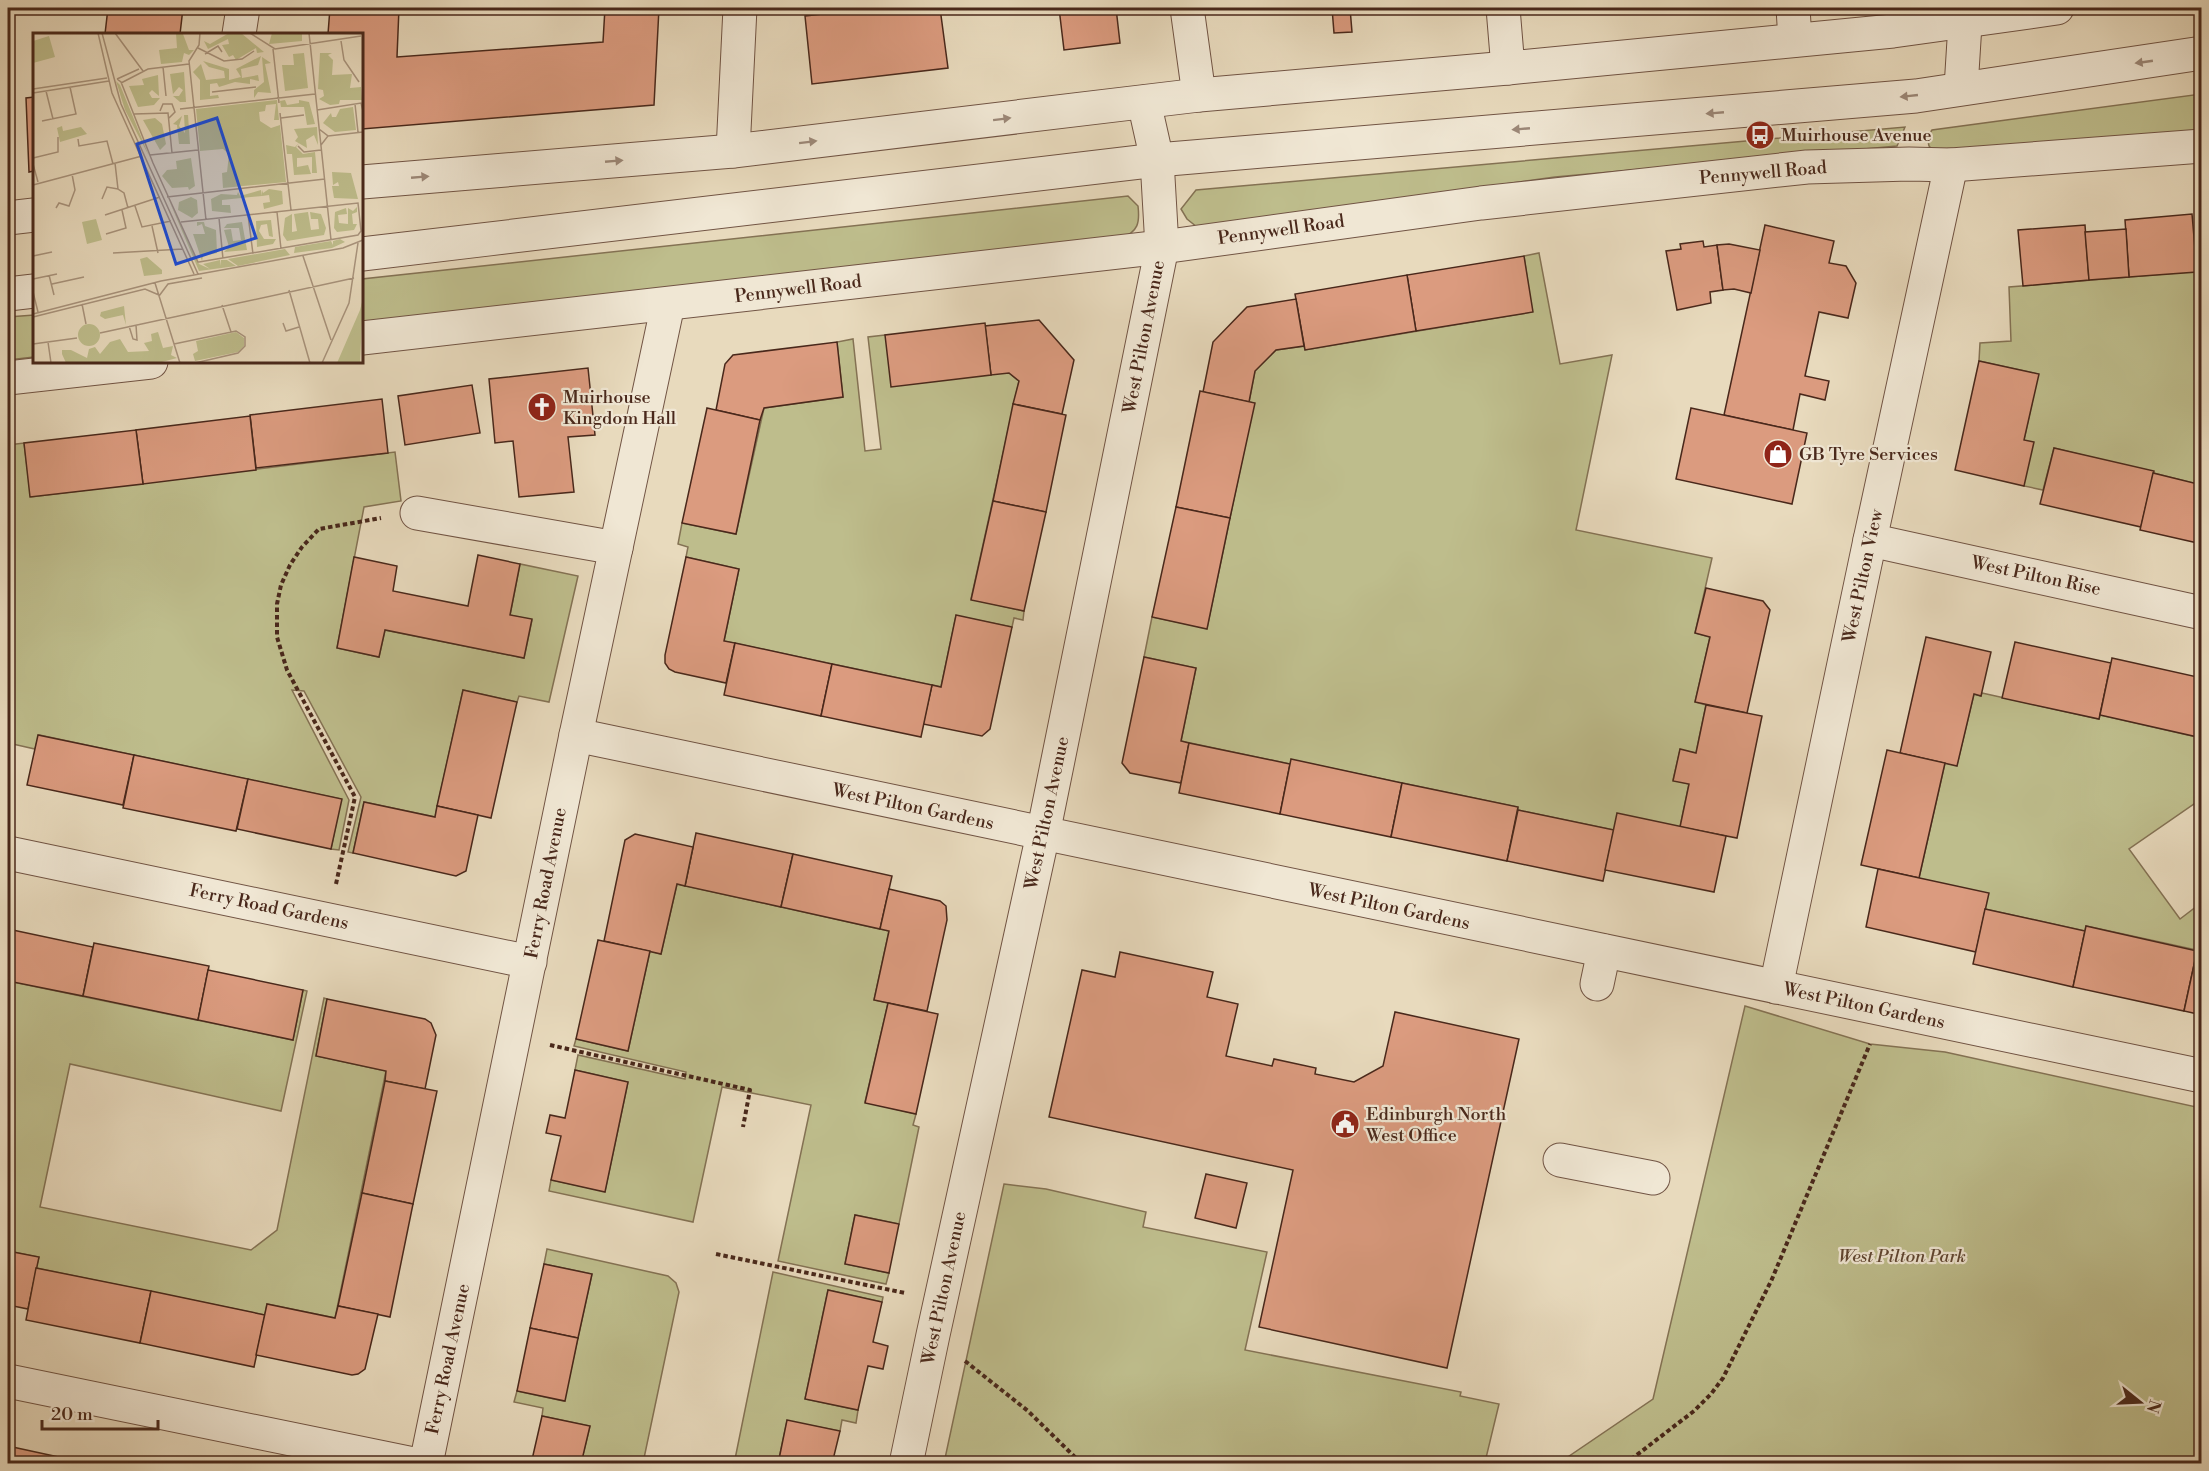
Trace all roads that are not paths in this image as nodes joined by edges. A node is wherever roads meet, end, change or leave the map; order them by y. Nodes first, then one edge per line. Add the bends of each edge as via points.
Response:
1 (243, 8) edge
2 (740, 8) edge
3 (1188, 8) edge
4 (1503, 8) edge
5 (1793, 8) edge
6 (2057, 8) edge
7 (1965, 14) edge
8 (239, 33) edge
9 (1796, 40) junction
10 (2202, 53) edge
11 (1508, 68) junction
12 (1960, 88) junction
13 (1199, 95) junction
14 (1144, 102) junction
15 (2202, 146) edge
16 (733, 151) junction
17 (1157, 160) junction
18 (1951, 165) junction
19 (363, 182) edge
20 (33, 216) edge
21 (8, 218) edge
22 (1162, 247) junction
23 (363, 254) edge
24 (33, 291) edge
25 (8, 294) edge
26 (668, 304) junction
27 (363, 338) edge
28 (141, 363) edge
29 (8, 378) edge
30 (417, 513) road end
31 (1870, 540) junction
32 (616, 548) junction
33 (2202, 613) edge
34 (576, 735) junction
35 (1044, 834) junction
36 (8, 853) edge
37 (1604, 951) junction
38 (530, 962) junction
39 (1598, 984) dead end
40 (1776, 987) junction
41 (2202, 1076) edge
42 (1560, 1160) dead end
43 (1653, 1178) dead end
44 (8, 1381) edge
45 (413, 1464) edge
46 (426, 1464) edge
47 (906, 1464) edge

1 - 8 street
2 - 16 street
3 - 13 street
4 - 11 street
5 - 9 street
6 - 7 street
7 - 9 street via 1893,31
7 - 12 street
9 - 11 street
10 -> 12 street
11 - 13 street
12 -> 17 street via 1916,96
13 - 14 street
16 -> 14 street
14 - 17 street
15 - 18 street, Pennywell Road
19 -> 16 street
17 - 22 street, West Pilton Avenue
17 - 23 street
18 - 22 street, Pennywell Road via 1795,168 1481,203
18 - 31 street, West Pilton View
20 - 21 street
22 - 26 street, Pennywell Road
22 - 35 street, West Pilton Avenue
24 - 25 street
26 - 27 street, Pennywell Road
26 - 32 street, Ferry Road Avenue
28 - 29 street
30 - 32 street
31 - 33 street, West Pilton Rise
31 - 40 street, West Pilton View
32 - 34 street, Ferry Road Avenue
34 - 35 street, West Pilton Gardens
34 - 38 street, Ferry Road Avenue
35 - 37 street, West Pilton Gardens
35 - 47 street, West Pilton Avenue
36 - 38 street, Ferry Road Gardens
37 - 39 street
37 - 40 street, West Pilton Gardens
38 - 46 street, Ferry Road Avenue
40 - 41 street, West Pilton Gardens
42 - 43 street
44 - 45 street

